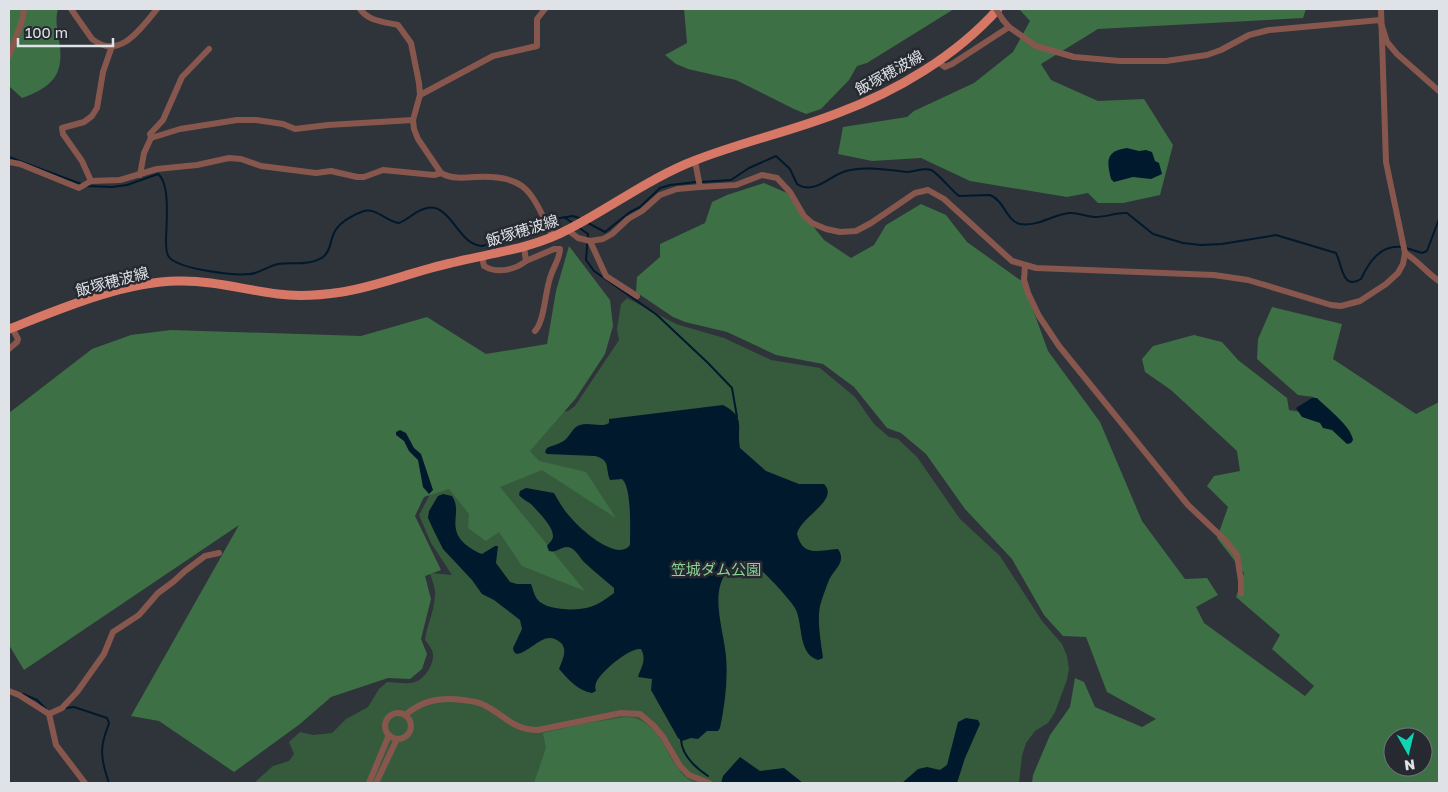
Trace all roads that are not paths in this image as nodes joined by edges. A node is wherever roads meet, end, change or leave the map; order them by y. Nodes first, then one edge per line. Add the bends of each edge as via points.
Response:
1 (24, 9) edge
2 (71, 9) edge
3 (157, 9) edge
4 (360, 9) edge
5 (545, 9) edge
6 (997, 9) edge
7 (1381, 9) edge
8 (1380, 20) junction
9 (1010, 27) junction
10 (112, 46) junction
11 (209, 50) dead end
12 (9, 56) edge
13 (937, 61) junction
14 (1439, 91) edge
15 (420, 95) junction
16 (413, 120) junction
17 (151, 138) junction
18 (695, 161) junction
19 (9, 162) edge
20 (441, 173) junction
21 (140, 175) junction
22 (90, 182) junction
23 (700, 187) junction
24 (568, 230) junction
25 (553, 236) junction
26 (590, 241) junction
27 (524, 247) junction
28 (1405, 253) junction
29 (482, 257) junction
30 (526, 261) junction
31 (1025, 266) junction
32 (1439, 281) edge
33 (637, 296) dead end
34 (10, 329) edge
35 (535, 331) dead end
36 (9, 349) edge
37 (219, 553) dead end
38 (1241, 593) dead end
39 (9, 690) edge
40 (49, 714) junction
41 (405, 715) junction
42 (389, 736) junction
43 (397, 739) junction
44 (85, 783) edge
45 (369, 783) edge
46 (376, 783) edge
47 (709, 783) edge

1 - 12 street
2 - 10 street via 92,39
3 - 10 street via 135,36
4 - 15 street via 374,20 398,25 411,42
5 - 15 street via 537,19 537,46 493,56
6 - 9 street, bridge
6 - 13 main road, 飯塚穂波線
7 - 8 street
8 - 9 street via 1269,30 1249,35 1207,55 1166,61 1074,57 1036,46
8 - 14 street via 1387,42
8 - 28 street via 1386,162
9 - 13 street via 952,64 944,67
10 - 22 street via 103,72 97,108 84,122 62,128 82,161
11 - 17 street via 182,77 163,120 150,134
13 - 18 main road, 飯塚穂波線 via 873,99
15 - 16 street
16 - 17 street via 295,130 283,124 237,120 180,129
16 - 20 street via 418,139
17 - 21 street
18 - 23 street
18 - 24 main road, 飯塚穂波線
19 - 22 street via 79,188
20 - 21 street via 383,170 357,177 331,171 316,173 261,166 228,158 157,169
20 - 25 street via 457,178 505,177 519,184 530,193
21 - 22 street
23 - 26 street via 676,189 660,195 612,234
23 - 31 street via 736,185 762,175 778,178 812,223 840,232 856,231 915,193 928,190 944,199 1012,261
24 - 25 main road, 飯塚穂波線
24 - 26 street via 578,238
25 - 27 main road, 飯塚穂波線
26 - 33 street via 606,276
27 - 29 main road, 飯塚穂波線
27 - 30 street
28 - 31 street via 1398,273 1367,297 1352,304 1331,304 1248,280 1214,275
28 - 32 street
29 - 30 street via 484,266 488,268 514,269
29 - 34 main road, 飯塚穂波線 via 329,294 282,295 201,282 140,285 105,294
30 - 35 street via 560,249 550,275 539,327
31 - 38 street via 1028,294 1059,346 1188,506 1237,555
34 - 36 street via 18,339
37 - 40 street via 205,556 158,594 139,615 113,632 104,654 77,692 62,708
39 - 40 street
40 - 44 street via 56,745
41 - 42 street via 389,717 385,728
41 - 43 street via 411,724 410,731 406,737
41 - 47 street via 431,700 452,698 480,703 526,730 621,713 640,714 654,725 689,775
42 - 43 street
42 - 45 street
43 - 46 street

